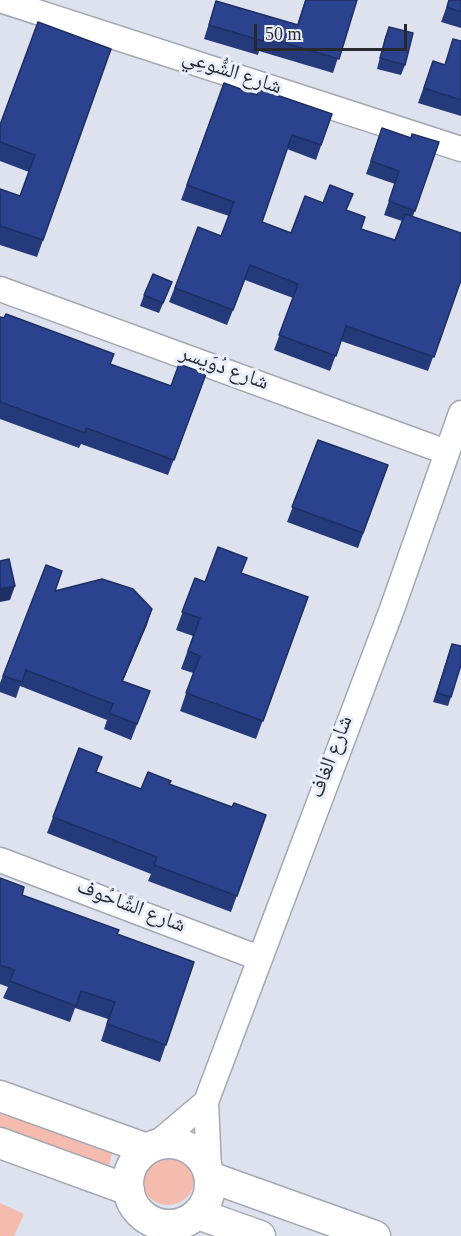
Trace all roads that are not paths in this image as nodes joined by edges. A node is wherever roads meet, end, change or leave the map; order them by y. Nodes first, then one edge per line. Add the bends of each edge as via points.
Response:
1 (0, 0) edge
2 (461, 149) edge
3 (0, 289) edge
4 (461, 413) edge
5 (446, 452) junction
6 (0, 860) edge
7 (259, 958) junction
8 (0, 1096) edge
9 (206, 1102) junction
10 (0, 1143) edge
11 (151, 1147) junction
12 (209, 1174) junction
13 (129, 1190) junction
14 (198, 1214) junction
15 (260, 1236) edge
16 (375, 1236) edge

1 - 2 street, شارع الشُّوعِي
3 - 5 street, شارع دُوَيسر
4 - 5 street, شارع الغاف
5 - 7 street, شارع الغاف via 392,609
6 - 7 street, شارع الشَّاحُوف
7 - 9 street, شارع الغاف
8 - 11 street
9 - 11 street, شارع الغاف
9 - 12 street, شارع الغاف
10 - 13 street
11 - 12 street via 168,1143 193,1150
11 - 13 street via 132,1167
12 - 14 street via 209,1196
12 - 16 street
13 - 14 street via 136,1209 158,1224 184,1223
14 - 15 street

